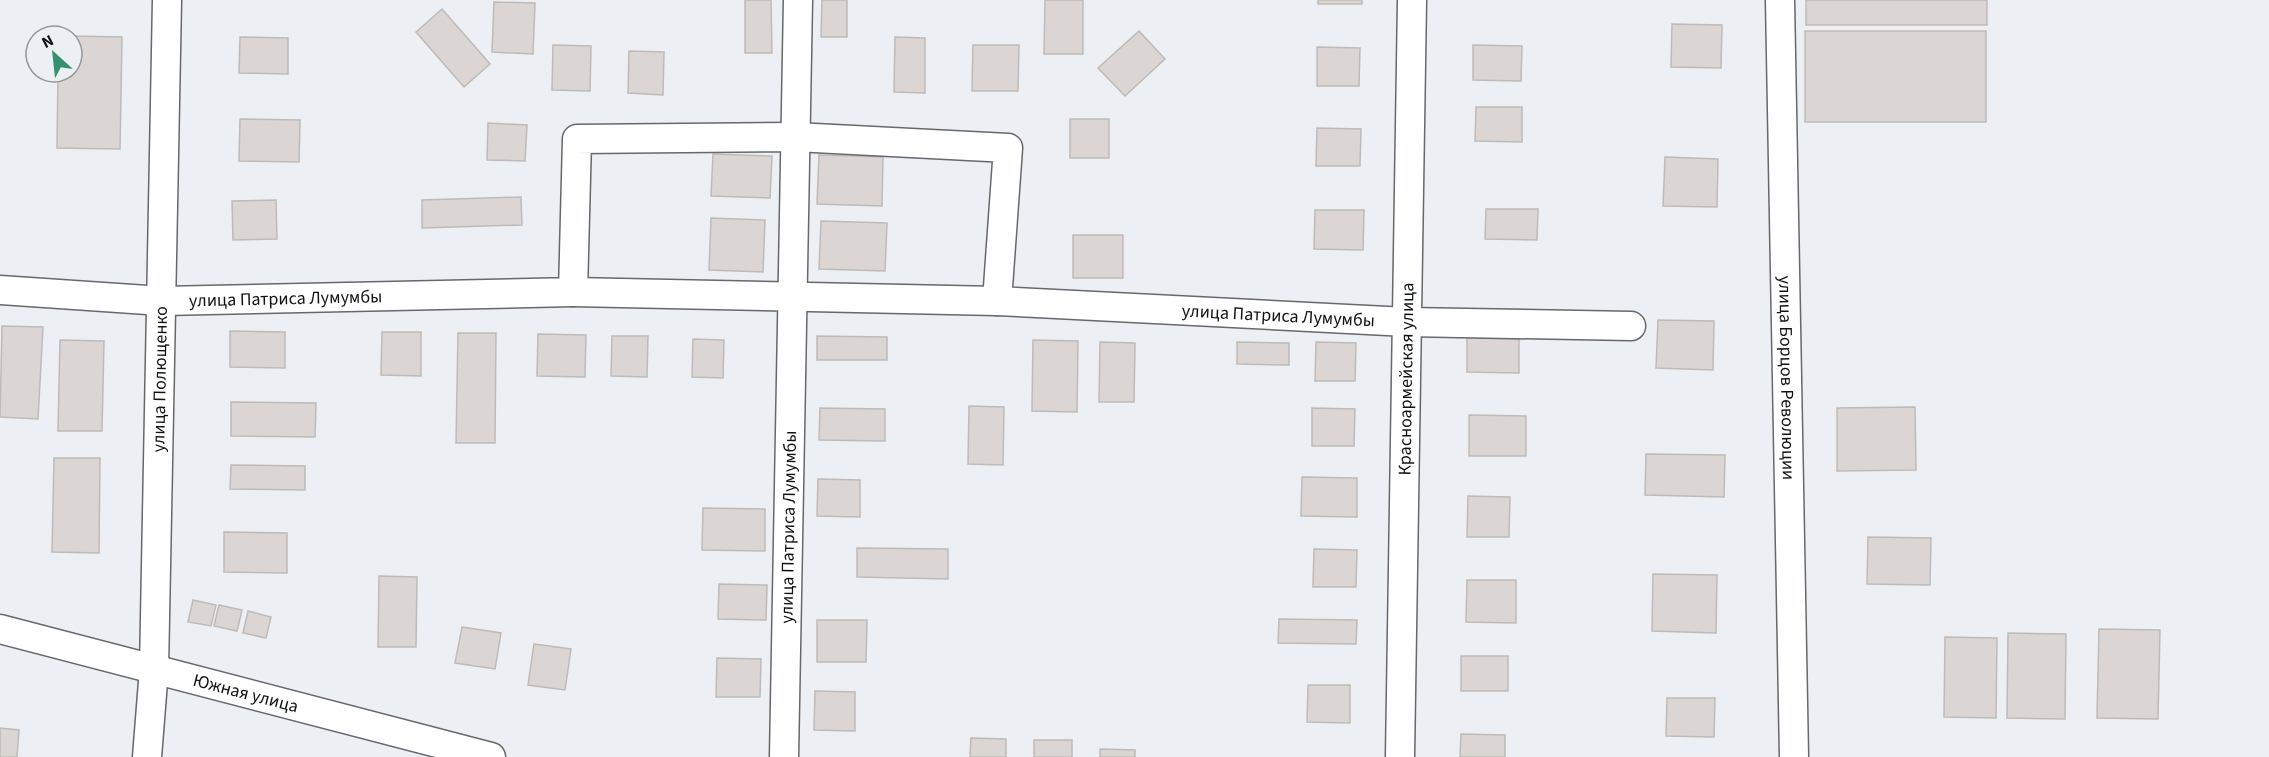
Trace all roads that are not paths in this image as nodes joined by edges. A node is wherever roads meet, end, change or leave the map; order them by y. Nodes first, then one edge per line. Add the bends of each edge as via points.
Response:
1 (167, 0) edge
2 (798, 0) edge
3 (1412, 0) edge
4 (1780, 0) edge
5 (795, 137) junction
6 (0, 290) edge
7 (573, 292) junction
8 (792, 297) junction
9 (162, 301) junction
10 (997, 301) junction
11 (1407, 322) junction
12 (1631, 326) dead end
13 (0, 629) edge
14 (154, 669) junction
15 (147, 757) edge
16 (490, 757) edge
17 (784, 757) edge
18 (1400, 757) edge
19 (1794, 757) edge

1 - 9 street, улица Полющенко
2 - 5 street, улица Патриса Лумумбы
3 - 11 street, Красноармейская улица
4 - 19 street, улица Борцов Революции
5 - 7 street via 577,139
5 - 8 street, улица Патриса Лумумбы
5 - 10 street via 1008,148
6 - 9 street, улица Патриса Лумумбы
7 - 8 street, улица Патриса Лумумбы
7 - 9 street, улица Патриса Лумумбы
8 - 10 street, улица Патриса Лумумбы
8 - 17 street, улица Патриса Лумумбы
9 - 14 street, улица Полющенко
10 - 11 street, улица Патриса Лумумбы
11 - 12 street, улица Патриса Лумумбы
11 - 18 street, Красноармейская улица
13 - 14 street, Южная улица
14 - 15 street, улица Полющенко
14 - 16 street, Южная улица

